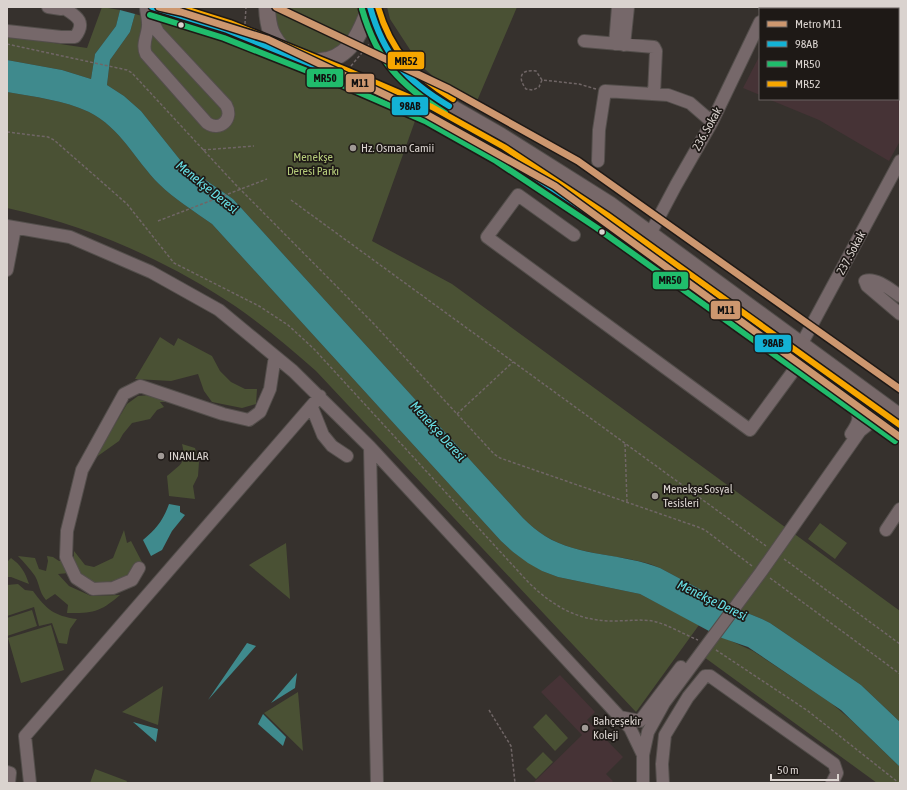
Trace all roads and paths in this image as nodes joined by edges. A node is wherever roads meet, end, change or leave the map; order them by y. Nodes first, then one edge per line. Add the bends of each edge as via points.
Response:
1 (48, 7) edge
2 (64, 7) edge
3 (146, 7) edge
4 (152, 7) edge
5 (246, 7) edge
6 (267, 7) edge
7 (370, 7) edge
8 (618, 7) edge
9 (628, 7) edge
10 (759, 24) edge
11 (245, 28) dead end
12 (7, 31) edge
13 (584, 41) dead end
14 (371, 43) dead end
15 (7, 44) edge
16 (620, 44) junction
17 (286, 52) junction
18 (309, 62) junction
19 (348, 69) dead end
20 (542, 80) junction
21 (605, 91) junction
22 (654, 94) junction
23 (712, 122) junction
24 (7, 132) edge
25 (254, 146) dead end
26 (203, 150) junction
27 (598, 161) dead end
28 (900, 161) edge
29 (267, 179) dead end
30 (291, 200) dead end
31 (158, 220) dead end
32 (11, 227) edge
33 (650, 234) junction
34 (574, 235) dead end
35 (7, 270) edge
36 (900, 296) edge
37 (900, 314) edge
38 (801, 345) junction
39 (276, 356) junction
40 (514, 362) junction
41 (800, 362) junction
42 (320, 396) junction
43 (853, 401) junction
44 (310, 408) junction
45 (457, 414) junction
46 (900, 417) edge
47 (884, 424) junction
48 (900, 435) edge
49 (625, 443) junction
50 (370, 447) junction
51 (347, 456) dead end
52 (627, 502) junction
53 (900, 509) edge
54 (886, 530) dead end
55 (772, 550) junction
56 (139, 568) dead end
57 (758, 570) junction
58 (705, 641) junction
59 (900, 644) edge
60 (900, 674) edge
61 (489, 710) dead end
62 (620, 717) junction
63 (640, 721) junction
64 (636, 740) junction
65 (643, 755) junction
66 (7, 772) edge
67 (9, 783) edge
68 (30, 783) edge
69 (377, 783) edge
70 (515, 783) edge
71 (643, 783) edge
72 (663, 783) edge
73 (832, 783) edge
74 (899, 783) edge

1 - 2 street
2 - 12 street via 76,15 80,22 75,37
3 - 4 street via 148,24 144,51 207,123 215,126 223,124 228,117 229,109 158,32 154,26
4 - 17 main road via 227,30
5 - 11 path
6 - 17 main road via 268,24 274,39
7 - 18 main road via 355,41 344,52 329,60
7 - 33 main road via 379,36 389,54 406,74 433,97 501,136 609,204
8 - 16 street
9 - 16 street
10 - 23 street, 236. Sokak
13 - 16 street
14 - 19 path
15 - 26 path via 127,70
16 - 22 street via 654,47
17 - 18 main road
18 - 41 main road via 429,114 506,157 602,221
20 - 20 path via 539,87 533,90 526,89 521,83 521,76 529,70 536,71
20 - 21 path via 579,84
21 - 22 street
21 - 27 street via 599,130
22 - 23 street via 668,95 690,103
23 - 33 street, 236. Sokak
24 - 58 path via 54,140 127,204 174,263 259,306 288,325 314,349 524,578 547,599 585,618 652,621 670,626 690,638
25 - 26 path
26 - 45 path via 374,324
28 - 38 street, 237. Sokak
29 - 31 path, bridge
30 - 40 path
32 - 35 street
32 - 39 street via 70,238 151,272 218,310
33 - 38 main road
34 - 41 street via 518,195 487,238 750,430
36 - 37 street via 876,282 865,281 867,286
38 - 46 main road
39 - 42 street
39 - 56 street via 270,389 260,412 248,420 140,386 124,394 82,470 68,531 66,556 76,578 93,589 113,588 132,580
40 - 45 path
40 - 49 path
41 - 43 main road
42 - 44 street
42 - 50 street
43 - 47 main road
43 - 55 street via 859,415 858,424
44 - 51 street via 323,435 332,446
44 - 68 street via 25,736
45 - 52 path via 500,458
47 - 48 main road
47 - 55 street via 870,424 860,431
49 - 52 path
49 - 55 path
50 - 62 street
50 - 69 street
52 - 57 path via 705,530
53 - 54 street
55 - 57 street
55 - 59 path
57 - 58 street
57 - 60 path
58 - 63 street
58 - 65 street via 648,732
58 - 74 path via 808,711
61 - 70 path via 512,746
62 - 63 street
62 - 64 street
63 - 64 street
64 - 65 street
65 - 71 street
66 - 67 street via 10,773
72 - 73 street via 662,764 666,735 688,697 705,676 710,676 834,764 837,773

